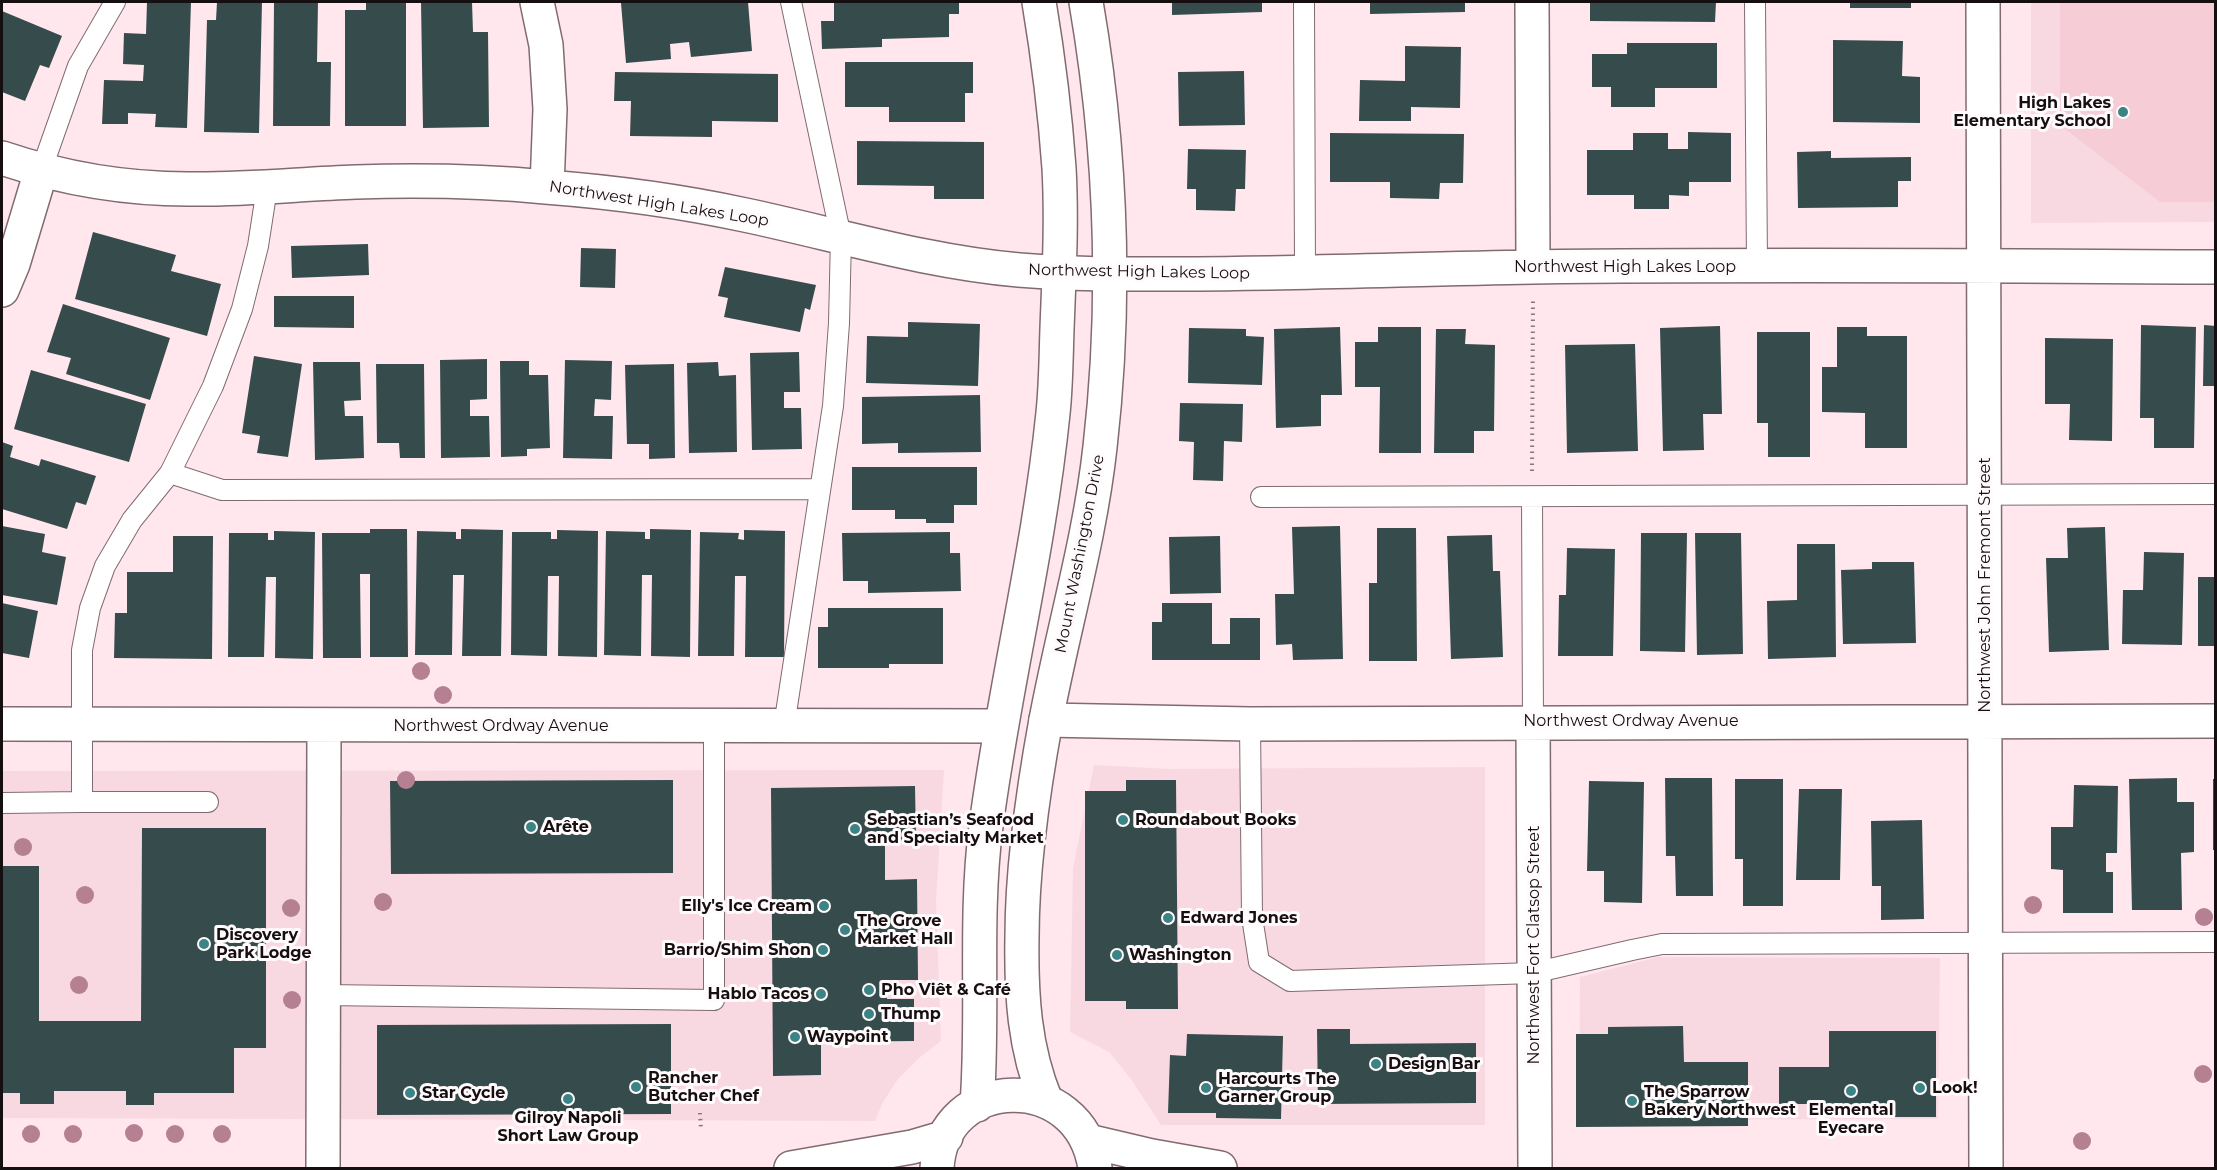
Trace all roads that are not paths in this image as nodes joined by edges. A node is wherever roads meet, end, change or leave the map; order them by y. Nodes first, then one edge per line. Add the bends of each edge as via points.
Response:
1 (115, 2) edge
2 (537, 2) edge
3 (791, 2) edge
4 (1039, 2) edge
5 (1086, 2) edge
6 (1304, 2) edge
7 (1532, 2) edge
8 (1755, 2) edge
9 (1983, 2) edge
10 (2, 158) edge
11 (41, 171) junction
12 (547, 187) junction
13 (267, 188) junction
14 (841, 237) junction
15 (1757, 266) junction
16 (1983, 266) junction
17 (1533, 267) junction
18 (2216, 267) edge
19 (1060, 273) junction
20 (1305, 273) junction
21 (1111, 274) junction
22 (2, 290) edge
23 (170, 473) junction
24 (819, 489) junction
25 (2216, 494) edge
26 (1532, 496) junction
27 (1986, 496) junction
28 (1261, 497) dead end
29 (1046, 720) junction
30 (1986, 720) junction
31 (2216, 721) edge
32 (1533, 722) junction
33 (2, 724) edge
34 (82, 724) junction
35 (1250, 724) junction
36 (324, 726) junction
37 (714, 726) junction
38 (784, 726) junction
39 (1001, 726) junction
40 (2, 802) edge
41 (82, 802) junction
42 (208, 802) dead end
43 (2216, 942) edge
44 (1985, 943) junction
45 (1533, 974) junction
46 (323, 995) junction
47 (1046, 1101) junction
48 (977, 1105) junction
49 (946, 1137) junction
50 (1091, 1155) edge
51 (322, 1168) edge
52 (791, 1168) edge
53 (937, 1168) edge
54 (1220, 1168) edge
55 (1535, 1168) edge
56 (1986, 1168) edge

1 - 11 lane via 78,66
2 - 12 street via 546,45 550,109
3 - 14 lane
4 - 19 street via 1059,166
5 - 21 street, Mount Washington Drive via 1104,139
6 - 20 lane
7 - 17 street
8 - 15 lane
9 - 16 street, Northwest John Fremont Street
10 - 11 street, Northwest High Lakes Loop
11 - 13 street, Northwest High Lakes Loop via 107,183 184,190
11 - 22 street
12 - 13 street, Northwest High Lakes Loop via 452,181
12 - 14 street, Northwest High Lakes Loop via 737,213
13 - 23 lane via 242,309 213,386
14 - 19 street, Northwest High Lakes Loop via 953,261
14 - 24 lane via 833,406
15 - 16 street, Northwest High Lakes Loop
15 - 17 street, Northwest High Lakes Loop
16 - 18 street, Northwest High Lakes Loop
16 - 27 street, Northwest John Fremont Street
17 - 20 street, Northwest High Lakes Loop
19 - 21 street, Northwest High Lakes Loop
19 - 39 street via 1053,411 1037,535
20 - 21 street, Northwest High Lakes Loop
21 - 29 street, Mount Washington Drive via 1100,449
23 - 24 lane via 222,490
23 - 34 lane via 132,520 105,566 90,608 82,650
24 - 38 lane
25 - 27 lane
26 - 27 lane
26 - 28 lane
26 - 32 lane
27 - 30 street, Northwest John Fremont Street
29 - 35 street, Northwest Ordway Avenue
29 - 47 street, Mount Washington Drive via 1025,875 1021,981 1028,1047
30 - 31 street, Northwest Ordway Avenue
30 - 32 street, Northwest Ordway Avenue
30 - 44 street, Northwest John Fremont Street
32 - 35 street, Northwest Ordway Avenue
32 - 45 street, Northwest Fort Clatsop Street
33 - 34 street, Northwest Ordway Avenue
34 - 36 street, Northwest Ordway Avenue
34 - 41 lane
35 - 45 lane via 1252,917 1259,962 1290,981
36 - 37 street, Northwest Ordway Avenue
36 - 46 street
37 - 38 street, Northwest Ordway Avenue
37 - 46 lane via 714,1000
38 - 39 street, Northwest Ordway Avenue
39 - 48 street via 980,894 981,1040
40 - 41 lane
41 - 42 lane
43 - 44 lane
44 - 45 lane via 1662,944
44 - 56 street, Northwest John Fremont Street
45 - 55 street, Northwest Fort Clatsop Street
46 - 51 street
47 - 48 street via 1010,1095
47 - 50 street via 1080,1127
48 - 49 street via 962,1115
49 - 52 street via 912,1147
49 - 53 street
50 - 54 street via 1152,1156

